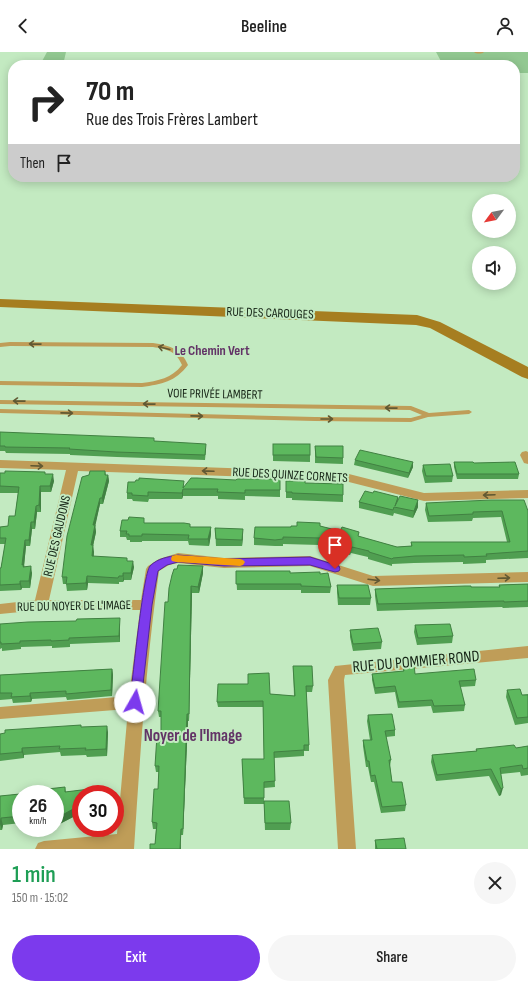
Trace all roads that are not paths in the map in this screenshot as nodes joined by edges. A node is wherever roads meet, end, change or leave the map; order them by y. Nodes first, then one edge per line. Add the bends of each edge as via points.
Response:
1 (476, 52) edge
2 (482, 52) edge
3 (0, 303) edge
4 (0, 345) edge
5 (528, 374) edge
6 (0, 383) edge
7 (0, 402) edge
8 (0, 411) edge
9 (469, 412) dead end
10 (428, 415) junction
11 (0, 464) edge
12 (73, 467) junction
13 (528, 494) edge
14 (528, 577) edge
15 (41, 605) junction
16 (147, 605) junction
17 (0, 609) edge
18 (528, 652) edge
19 (135, 702) junction
20 (0, 713) edge
21 (125, 845) edge
22 (44, 849) edge
23 (347, 849) edge

1 - 2 lane
3 - 5 main road, RUE DES CAROUGES via 417,320 435,325
6 -> 4 lane via 142,385 171,380 184,365 176,351 152,345
10 -> 7 lane, VOIE PRIVÉE LAMBERT via 411,408
8 -> 10 lane, VOIE PRIVÉE LAMBERT via 411,420
9 - 10 lane, VOIE PRIVÉE LAMBERT
11 -> 12 street, RUE DES QUINZE CORNETS
13 -> 12 street, RUE DES QUINZE CORNETS via 424,497 341,476
12 - 15 street, RUE DES GAUDONS
16 -> 14 street via 154,569 164,562 178,558 224,563 310,561 373,581
15 - 16 street, RUE DU NOYER DE L'IMAGE
15 - 17 street, RUE DU NOYER DE L'IMAGE
16 - 19 street
18 - 23 street, RUE DU POMMIER ROND via 340,670 336,680
19 - 20 street
19 - 21 street
21 - 22 street

